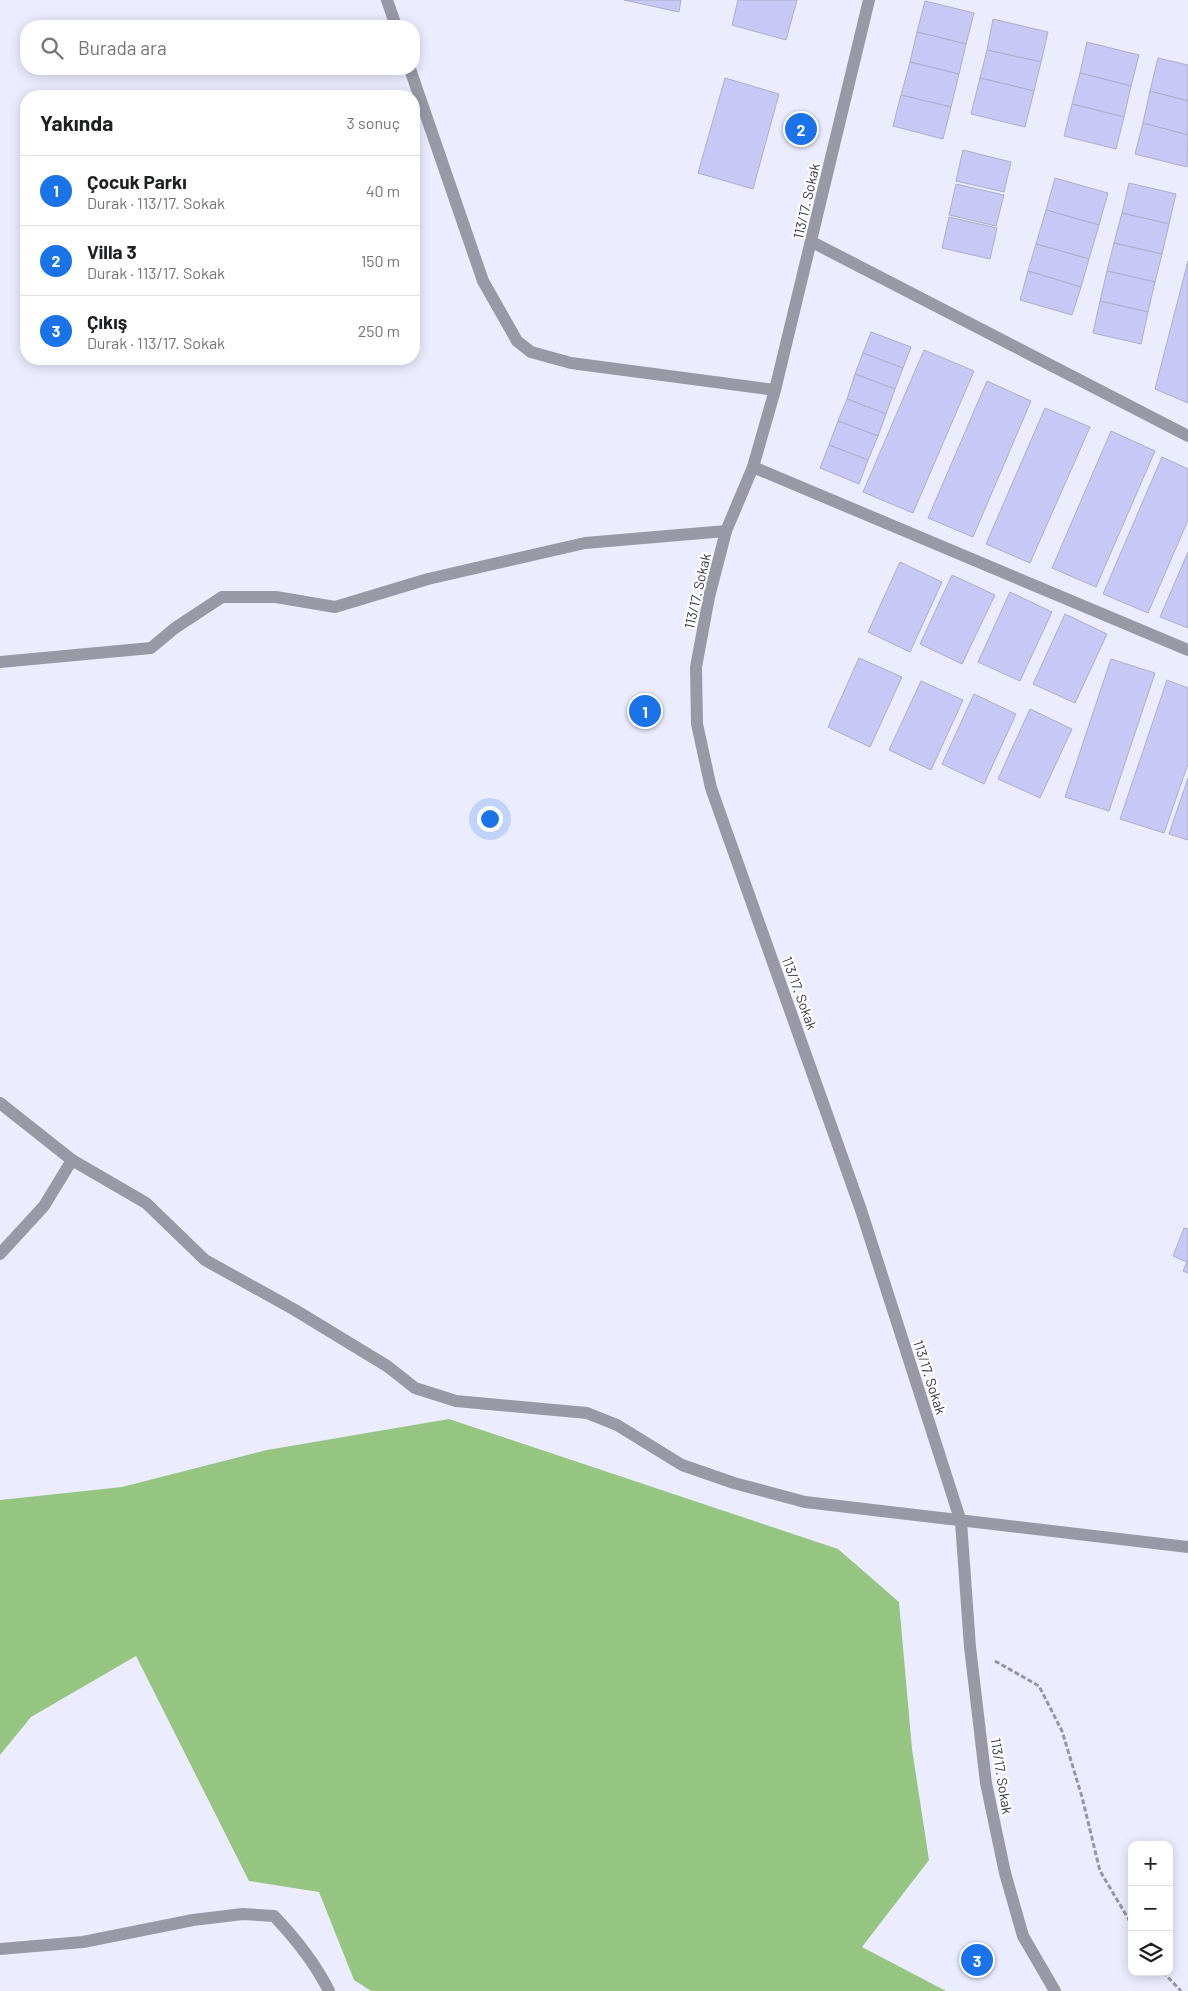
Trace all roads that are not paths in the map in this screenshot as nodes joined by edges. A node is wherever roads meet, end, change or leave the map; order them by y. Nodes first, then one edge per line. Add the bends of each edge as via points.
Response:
1 (387, 0) edge
2 (870, 0) edge
3 (394, 20) edge
4 (412, 75) edge
5 (417, 90) edge
6 (420, 98) edge
7 (812, 242) junction
8 (776, 390) junction
9 (1188, 436) edge
10 (754, 467) junction
11 (726, 531) junction
12 (1188, 650) edge
13 (0, 662) edge
14 (0, 1103) edge
15 (72, 1160) junction
16 (0, 1254) edge
17 (961, 1522) junction
18 (1188, 1547) edge
19 (0, 1950) edge
20 (329, 1991) edge
21 (1054, 1991) edge

1 - 3 street
2 - 7 street, 113/17. Sokak
4 - 5 street
6 - 8 street via 483,281 517,341 531,352 571,363
7 - 8 street, 113/17. Sokak
7 - 9 street
8 - 10 street, 113/17. Sokak
10 - 11 street, 113/17. Sokak
10 - 12 street
11 - 13 street via 585,544 428,579 335,607 276,597 222,597 151,648
11 - 17 street, 113/17. Sokak via 696,667 697,724 711,788 861,1210
14 - 15 street
15 - 16 street via 44,1206
15 - 17 street via 146,1203 205,1260 320,1325 387,1366 415,1388 456,1400 587,1413 617,1425 682,1465 805,1502
17 - 18 street
17 - 21 street, 113/17. Sokak via 970,1647 986,1782 1005,1873 1023,1936
19 - 20 street via 83,1942 193,1920 235,1915 274,1916 295,1938

